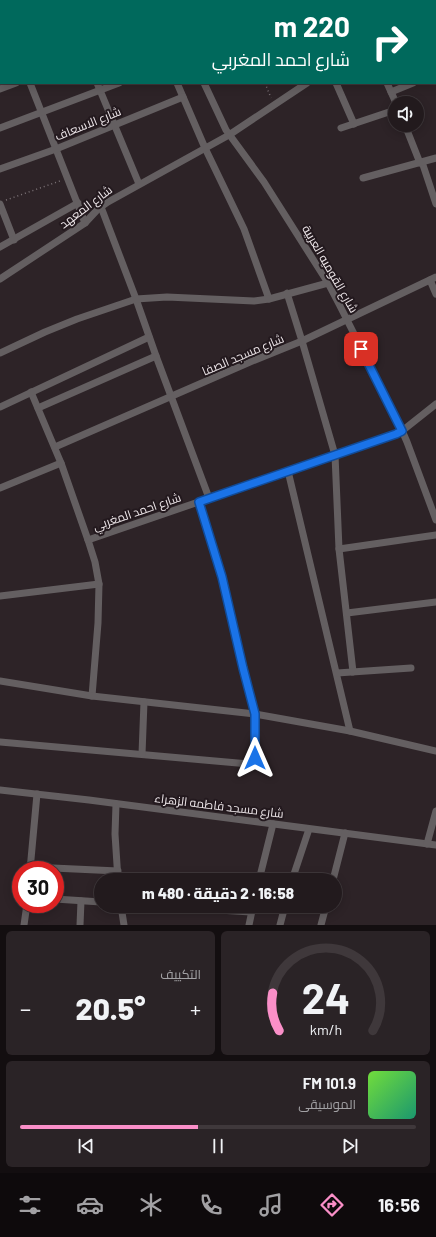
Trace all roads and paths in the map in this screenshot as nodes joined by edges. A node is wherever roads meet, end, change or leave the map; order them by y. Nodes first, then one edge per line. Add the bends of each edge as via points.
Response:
1 (13, 84) edge
2 (30, 84) edge
3 (97, 84) edge
4 (116, 84) edge
5 (177, 84) edge
6 (204, 84) edge
7 (265, 84) edge
8 (306, 84) edge
9 (336, 84) edge
10 (388, 84) edge
11 (411, 84) edge
12 (0, 89) edge
13 (100, 90) junction
14 (391, 92) junction
15 (393, 96) edge
16 (183, 97) junction
17 (274, 105) junction
18 (388, 112) edge
19 (42, 113) junction
20 (354, 124) junction
21 (114, 125) junction
22 (0, 128) edge
23 (341, 128) dead end
24 (408, 132) edge
25 (229, 135) junction
26 (56, 148) junction
27 (205, 148) junction
28 (436, 158) edge
29 (421, 162) junction
30 (0, 169) edge
31 (68, 178) junction
32 (363, 178) dead end
33 (139, 184) junction
34 (0, 203) edge
35 (78, 203) junction
36 (436, 204) edge
37 (101, 207) junction
38 (3, 218) edge
39 (86, 223) junction
40 (14, 240) junction
41 (0, 247) edge
42 (433, 278) edge
43 (0, 279) edge
44 (328, 283) junction
45 (287, 293) junction
46 (436, 294) edge
47 (136, 298) junction
48 (269, 299) junction
49 (347, 319) junction
50 (149, 338) junction
51 (302, 341) junction
52 (0, 353) edge
53 (156, 356) junction
54 (31, 392) junction
55 (172, 397) junction
56 (436, 404) edge
57 (0, 406) edge
58 (38, 408) junction
59 (402, 431) junction
60 (55, 447) junction
61 (335, 455) junction
62 (61, 463) junction
63 (288, 471) junction
64 (0, 488) edge
65 (209, 498) junction
66 (199, 502) junction
67 (436, 520) edge
68 (436, 535) edge
69 (88, 540) junction
70 (339, 549) junction
71 (99, 584) junction
72 (0, 596) edge
73 (436, 602) edge
74 (347, 613) junction
75 (411, 668) dead end
76 (353, 672) junction
77 (337, 673) junction
78 (0, 680) edge
79 (92, 696) junction
80 (144, 702) junction
81 (255, 714) junction
82 (350, 731) junction
83 (0, 742) edge
84 (436, 751) edge
85 (142, 754) junction
86 (0, 790) edge
87 (37, 794) junction
88 (116, 804) junction
89 (436, 812) edge
90 (273, 824) junction
91 (309, 828) junction
92 (345, 833) junction
93 (427, 844) junction
94 (436, 845) edge
95 (32, 861) edge
96 (64, 869) edge
97 (118, 871) joint
98 (261, 873) edge
99 (294, 873) edge
100 (335, 873) edge
101 (64, 900) edge
102 (81, 901) junction
103 (94, 902) edge
104 (26, 913) edge
105 (122, 913) edge
106 (251, 913) edge
107 (283, 913) edge
108 (324, 913) edge
109 (24, 925) edge
110 (80, 925) edge
111 (124, 925) edge
112 (249, 925) edge
113 (280, 925) edge
114 (321, 925) edge

1 - 12 street
2 - 19 street
3 - 13 street
4 - 13 street
5 - 16 street
6 - 25 street, شارع القوميه العربية
7 - 17 path
8 - 17 street, شارع المعهد
9 - 20 street
10 - 14 street
11 - 14 street
13 - 19 street
13 - 21 street
14 - 15 street
16 - 21 street, شارع الاسعاف
16 - 27 street
17 - 25 street, شارع المعهد
18 - 20 street
19 - 22 street
19 - 26 street
20 - 23 street
21 - 26 street, شارع الاسعاف
21 - 33 street
24 - 29 street
25 - 27 street, شارع المعهد
25 - 44 street, شارع القوميه العربية via 264,182
26 - 30 street, شارع الاسعاف
26 - 31 street
27 - 33 street, شارع المعهد
27 - 48 street via 244,229
28 - 29 street
29 - 32 street
29 - 36 street
31 - 34 path
31 - 35 street
33 - 37 street, شارع المعهد
34 - 38 street
35 - 39 street
35 - 40 street
37 - 39 street, شارع المعهد
37 - 47 street
38 - 40 street
39 - 43 street, شارع المعهد
40 - 41 street
42 - 46 street
42 - 49 street, شارع مسجد الصفا
44 - 45 street
44 - 49 street, شارع القوميه العربية
45 - 48 street
45 - 51 street
47 - 48 street via 248,301
47 - 50 street
47 - 52 street via 77,319
49 - 51 street, شارع مسجد الصفا
49 - 59 street, شارع القوميه العربية
50 - 53 street
50 - 54 street
51 - 55 street, شارع مسجد الصفا
51 - 61 street
53 - 55 street
53 - 58 street
54 - 57 street
54 - 58 street
55 - 60 street, شارع مسجد الصفا
55 - 65 street
56 - 59 street, شارع احمد المغربي
58 - 60 street
59 - 61 street, شارع احمد المغربي
59 - 67 street, شارع القوميه العربية
60 - 62 street
61 - 63 street, شارع احمد المغربي
61 - 70 street
62 - 64 street
62 - 69 street
63 - 65 street, شارع احمد المغربي
63 - 77 street
65 - 66 street, شارع احمد المغربي
66 - 69 street, شارع احمد المغربي
66 - 81 street via 222,577
68 - 70 street
69 - 71 street
70 - 74 street
71 - 72 street
71 - 79 street
73 - 74 street
74 - 76 street
75 - 76 street
76 - 77 street
77 - 82 street
78 - 79 street
79 - 80 street
80 - 81 street
80 - 85 street
81 - 82 street
81 - 85 street via 255,758 249,764
82 - 84 street
83 - 85 street
86 - 87 street, شارع مسجد فاطمه الزهراء
87 - 88 street, شارع مسجد فاطمه الزهراء
87 - 95 street
88 - 90 street, شارع مسجد فاطمه الزهراء
88 - 97 street
89 - 93 street
90 - 91 street, شارع مسجد فاطمه الزهراء
90 - 98 street
91 - 92 street, شارع مسجد فاطمه الزهراء
91 - 99 street
92 - 93 street, شارع مسجد فاطمه الزهراء
92 - 100 street
93 - 94 street, شارع مسجد فاطمه الزهراء
96 - 97 street
101 - 102 street
102 - 103 street
102 - 110 street
104 - 109 street
105 - 111 street
106 - 112 street
107 - 113 street
108 - 114 street

